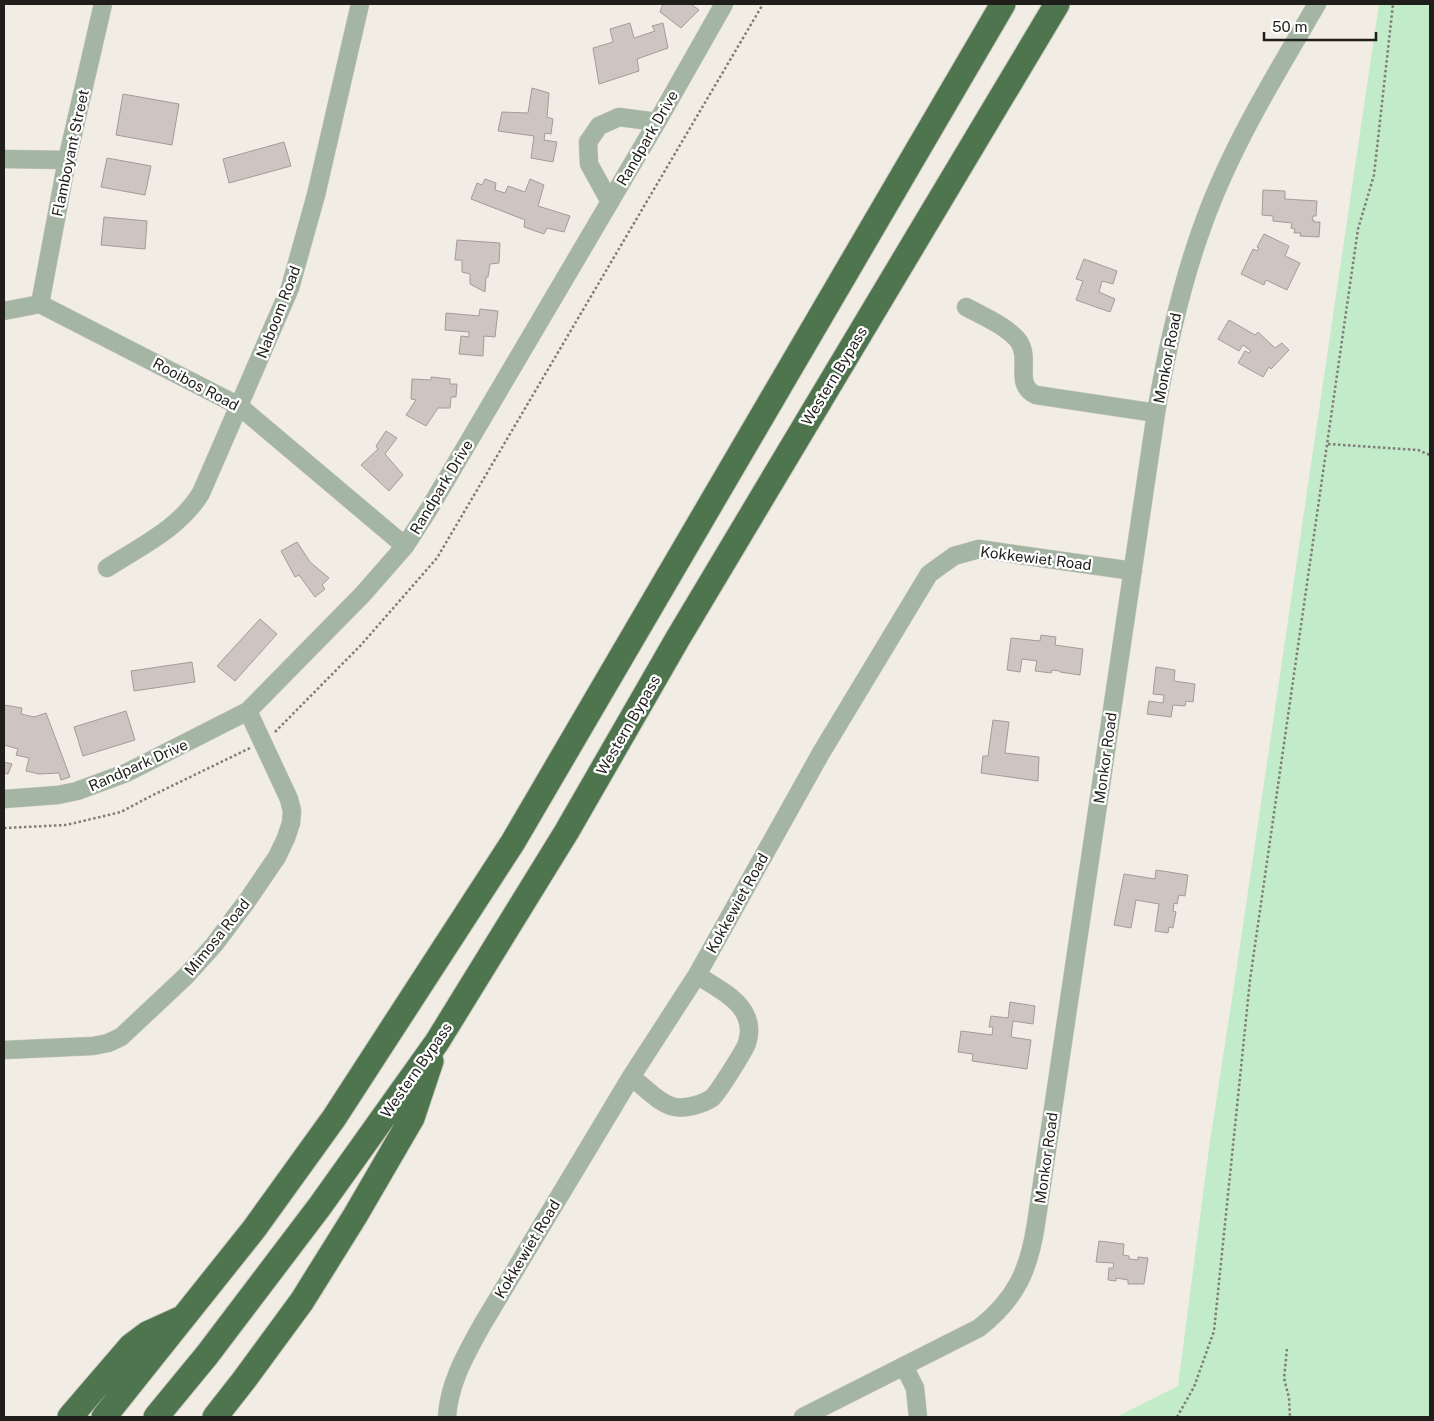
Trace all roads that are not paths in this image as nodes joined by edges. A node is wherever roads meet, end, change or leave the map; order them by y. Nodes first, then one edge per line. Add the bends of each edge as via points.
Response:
1 (103, 4) edge
2 (360, 4) edge
3 (724, 4) edge
4 (1003, 4) edge
5 (1057, 4) edge
6 (1317, 4) edge
7 (657, 122) junction
8 (4, 159) edge
9 (67, 160) junction
10 (610, 202) junction
11 (40, 304) junction
12 (966, 308) dead end
13 (4, 311) edge
14 (239, 406) junction
15 (1156, 413) junction
16 (405, 546) junction
17 (107, 568) dead end
18 (1133, 571) junction
19 (248, 711) junction
20 (4, 799) edge
21 (697, 975) junction
22 (437, 1042) junction
23 (4, 1050) edge
24 (631, 1076) junction
25 (183, 1317) junction
26 (904, 1366) junction
27 (70, 1417) edge
28 (104, 1417) edge
29 (156, 1417) edge
30 (215, 1417) edge
31 (447, 1417) edge
32 (803, 1417) edge
33 (918, 1417) edge

1 - 9 street, Flamboyant Street
2 - 14 street, Naboom Road via 303,246 290,288
3 - 7 street, Randpark Drive
4 - 25 highway via 514,842 334,1118 254,1229
5 - 22 highway, Western Bypass via 678,638 567,832
6 - 15 street, Monkor Road via 1243,134 1204,223 1177,308
7 - 10 street, Randpark Drive
7 - 10 street via 619,117 599,126 588,142 589,164
8 - 9 street
9 - 11 street, Flamboyant Street
10 - 16 street, Randpark Drive
11 - 13 street
11 - 14 street, Rooibos Road
12 - 15 street via 1016,339 1024,353 1024,384 1036,395
14 - 16 street, Rooibos Road
14 - 17 street, Naboom Road via 193,506 170,528
15 - 18 street, Monkor Road
16 - 19 street, Randpark Drive via 363,594
18 - 21 street, Kokkewiet Road via 979,549 954,556 929,574 822,753
18 - 26 street, Monkor Road via 1032,1250 1020,1283 997,1313 979,1328
19 - 20 street, Randpark Drive via 126,773 77,791
19 - 23 street, Mimosa Road via 285,788 292,810 291,824 277,857 247,901 186,976 121,1037 94,1046
21 - 24 street, Kokkewiet Road
21 - 24 street via 739,1005 750,1030 747,1044 714,1097 702,1103 676,1107 663,1102
22 - 29 highway, Western Bypass via 314,1214
22 - 30 highway via 412,1118 355,1216 302,1301
24 - 31 street, Kokkewiet Road via 463,1359 451,1390
25 - 27 highway via 147,1334 131,1346
25 - 28 highway
26 - 32 street, Monkor Road
26 - 33 street via 915,1388

